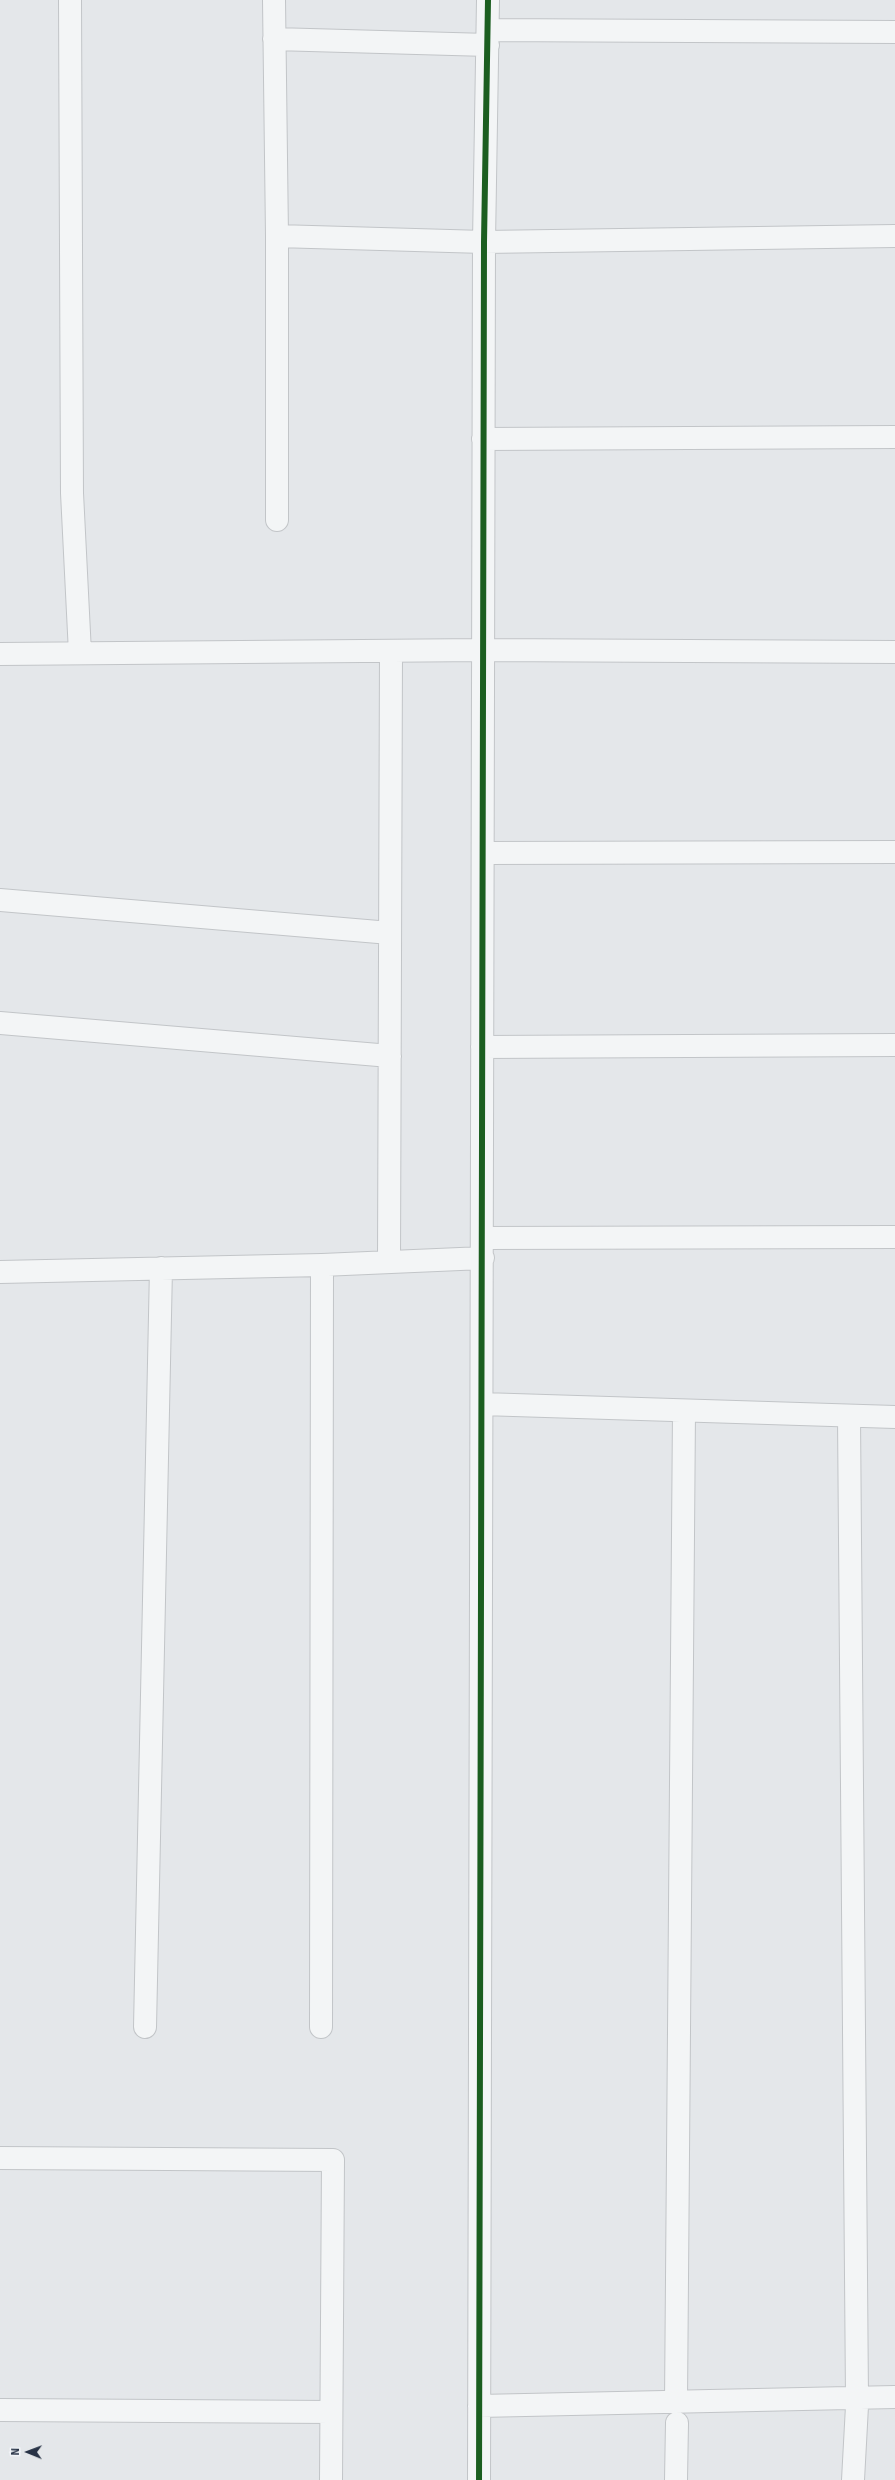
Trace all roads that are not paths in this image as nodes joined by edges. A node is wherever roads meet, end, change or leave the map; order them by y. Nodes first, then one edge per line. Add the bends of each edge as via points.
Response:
1 (70, 0) edge
2 (274, 0) edge
3 (488, 0) edge
4 (895, 32) edge
5 (488, 37) junction
6 (274, 40) junction
7 (277, 236) junction
8 (895, 236) edge
9 (484, 242) junction
10 (895, 437) edge
11 (483, 439) junction
12 (276, 520) dead end
13 (483, 650) junction
14 (391, 652) junction
15 (895, 652) edge
16 (80, 653) junction
17 (0, 654) edge
18 (895, 852) edge
19 (482, 853) junction
20 (0, 900) edge
21 (390, 933) junction
22 (0, 1023) edge
23 (895, 1045) edge
24 (482, 1047) junction
25 (390, 1056) junction
26 (895, 1237) edge
27 (483, 1248) junction
28 (390, 1261) junction
29 (322, 1265) junction
30 (161, 1268) junction
31 (0, 1272) edge
32 (482, 1404) junction
33 (684, 1411) junction
34 (848, 1417) junction
35 (895, 1417) edge
36 (145, 2027) dead end
37 (321, 2028) dead end
38 (0, 2158) edge
39 (895, 2397) edge
40 (676, 2402) junction
41 (857, 2402) junction
42 (479, 2406) junction
43 (0, 2410) edge
44 (331, 2412) junction
45 (677, 2423) dead end
46 (331, 2480) edge
47 (479, 2480) edge
48 (676, 2480) edge
49 (853, 2480) edge

1 - 16 street via 72,493
2 - 6 street
3 - 5 street
4 - 5 street
5 - 6 street
5 - 9 street
6 - 7 street
7 - 9 street
7 - 12 street
8 - 9 street
9 - 11 street
10 - 11 street
11 - 13 street
13 - 14 street
13 - 15 street
13 - 19 street
14 - 16 street
14 - 21 street
16 - 17 street
18 - 19 street
19 - 24 street
20 - 21 street
21 - 25 street
22 - 25 street
23 - 24 street
24 - 27 street
25 - 28 street
26 - 27 street
27 - 28 street
27 - 32 street
28 - 29 street
29 - 30 street
29 - 37 street
30 - 31 street
30 - 36 street
32 - 33 street
32 - 42 street
33 - 34 street
33 - 40 street
34 - 35 street
34 - 41 street
38 - 44 street via 333,2160
39 - 41 street
40 - 41 street
40 - 42 street
41 - 49 street
42 - 47 street
43 - 44 street
44 - 46 street
45 - 48 street

